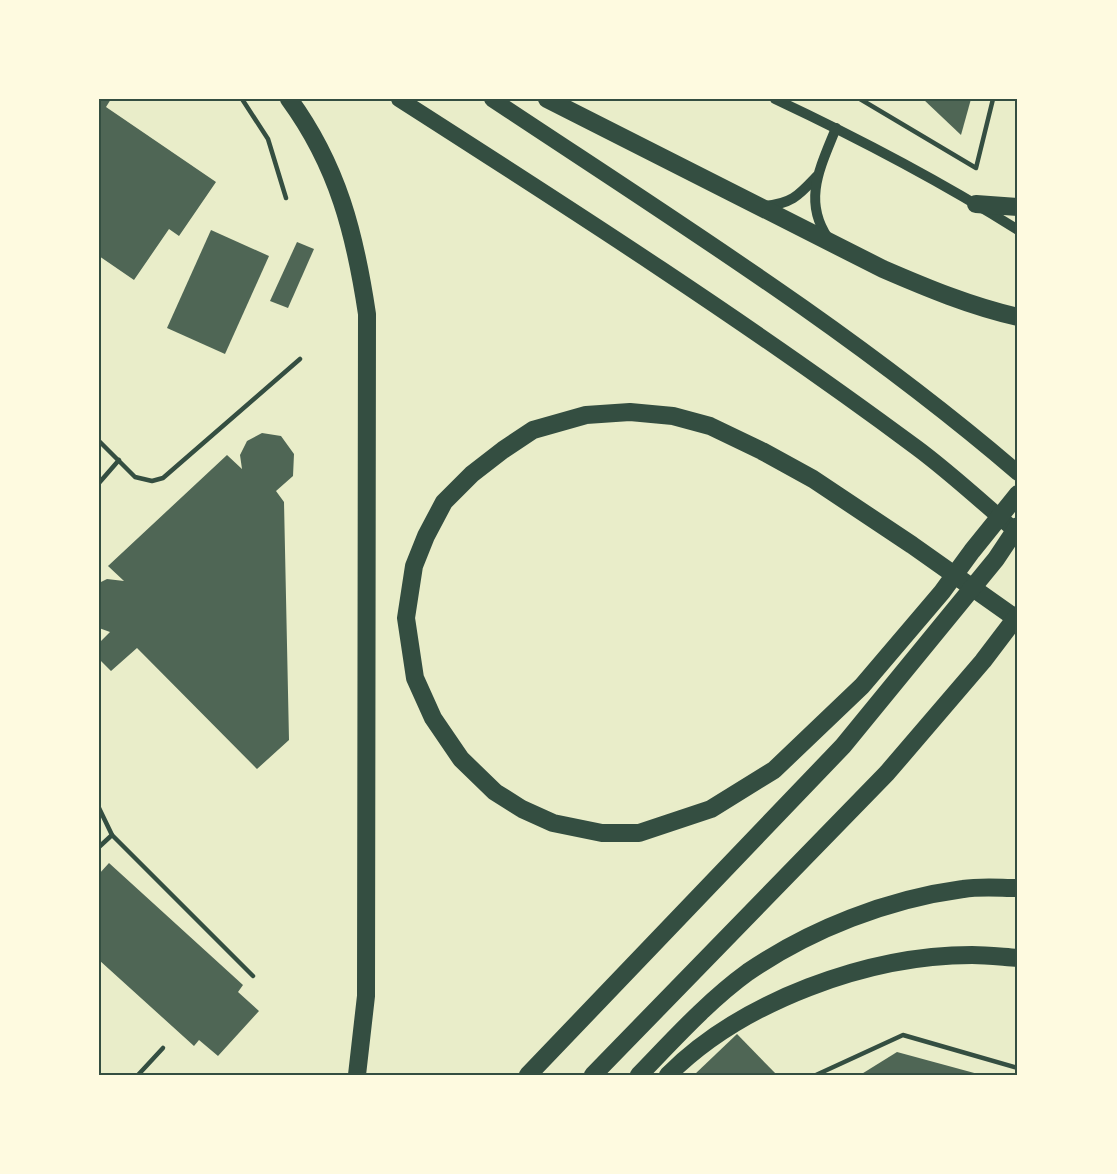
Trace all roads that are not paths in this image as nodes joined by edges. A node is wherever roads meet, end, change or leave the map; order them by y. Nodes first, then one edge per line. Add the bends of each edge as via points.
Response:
1 (242, 99) edge
2 (290, 99) edge
3 (399, 99) edge
4 (492, 99) edge
5 (548, 99) edge
6 (775, 99) edge
7 (860, 99) edge
8 (993, 99) edge
9 (836, 128) junction
10 (817, 176) junction
11 (285, 198) dead end
12 (976, 204) junction
13 (758, 206) junction
14 (1018, 207) edge
15 (1018, 230) edge
16 (832, 243) junction
17 (1018, 317) edge
18 (300, 358) dead end
19 (99, 441) edge
20 (119, 460) junction
21 (1018, 473) edge
22 (99, 483) edge
23 (1018, 494) edge
24 (1018, 526) edge
25 (1018, 533) edge
26 (1018, 615) edge
27 (1018, 620) edge
28 (99, 808) edge
29 (112, 834) junction
30 (99, 847) edge
31 (1018, 888) edge
32 (1018, 958) edge
33 (253, 976) dead end
34 (163, 1048) dead end
35 (1018, 1068) edge
36 (138, 1075) edge
37 (357, 1075) edge
38 (528, 1075) edge
39 (593, 1075) edge
40 (639, 1075) edge
41 (668, 1075) edge
42 (816, 1075) edge

1 - 11 lane via 268,139
2 - 37 highway via 325,156 342,201 358,256 367,314 366,996
3 - 25 highway via 742,323 919,450
4 - 21 highway via 774,287 956,420
5 - 13 highway
6 - 9 street
7 - 8 lane via 976,168
9 - 10 street
9 - 12 street
10 - 13 street via 796,198 778,205
10 - 16 street via 815,204 819,224
12 - 14 highway
12 - 15 street
13 - 16 highway
16 - 17 highway via 930,290
18 - 20 lane via 163,478 152,481 135,477
19 - 20 lane
20 - 22 lane
23 - 27 highway via 972,551 942,592 862,686 774,770 711,809 639,832 603,832 553,823 495,792 460,759 433,718 415,678 406,618 414,566 444,502 472,474 533,430 586,415 630,412 673,416 710,426 762,451 813,479 912,545
24 - 38 highway via 843,746
26 - 39 highway via 886,773
28 - 29 lane
29 - 30 lane
29 - 33 lane
31 - 40 highway via 965,888 914,898 862,914 793,945 747,973 716,998
32 - 41 highway via 972,955 921,959 866,968 806,988 736,1023
34 - 36 lane
35 - 42 lane via 903,1035

